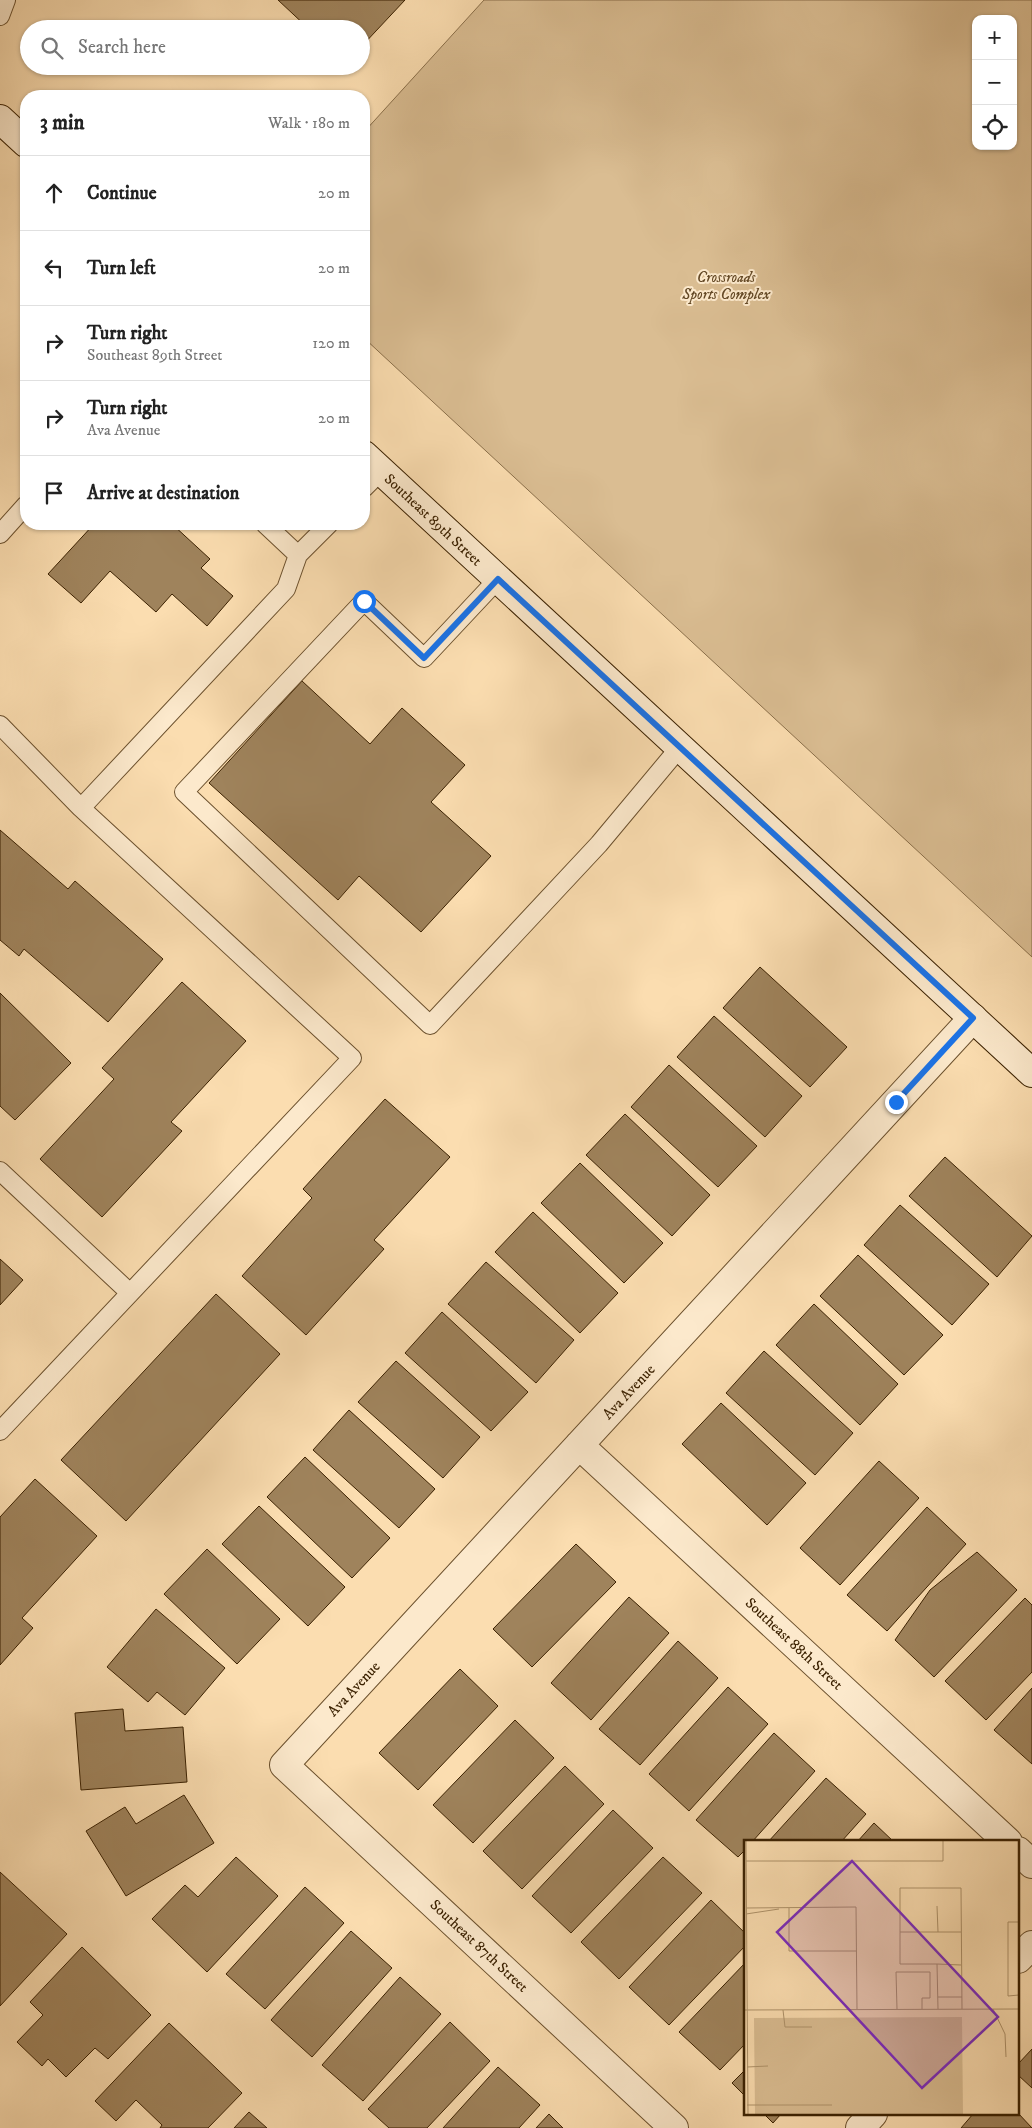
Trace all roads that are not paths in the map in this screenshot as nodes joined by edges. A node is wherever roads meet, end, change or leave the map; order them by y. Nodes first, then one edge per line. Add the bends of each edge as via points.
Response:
1 (6, 0) edge
2 (0, 16) edge
3 (0, 119) edge
4 (20, 137) edge
5 (370, 472) edge
6 (20, 512) edge
7 (272, 530) edge
8 (323, 530) edge
9 (0, 534) edge
10 (298, 554) junction
11 (498, 579) junction
12 (0, 725) edge
13 (680, 747) junction
14 (82, 808) junction
15 (973, 1018) junction
16 (1032, 1073) edge
17 (0, 1170) edge
18 (130, 1292) junction
19 (0, 1431) edge
20 (579, 1445) junction
21 (284, 1765) joint
22 (1006, 1840) edge
23 (1020, 1853) edge
24 (1032, 1864) edge
25 (1032, 1945) edge
26 (1020, 1957) edge
27 (871, 2116) edge
28 (674, 2128) edge
29 (860, 2128) edge

1 - 2 lane
3 - 4 street
5 - 11 street, Southeast 89th Street
6 - 9 lane
7 - 10 lane
8 - 10 lane
10 - 14 lane via 286,589
11 - 13 street, Southeast 89th Street
11 - 13 lane via 424,658 364,601 184,792 430,1025 599,844
12 - 14 lane
13 - 15 street, Southeast 89th Street
14 - 18 lane via 352,1058
15 - 16 street, Southeast 89th Street
15 - 20 street, Ava Avenue
17 - 18 lane
18 - 19 lane
20 - 21 street, Ava Avenue
20 - 22 street, Southeast 88th Street
21 - 28 street, Southeast 87th Street
23 - 24 street
25 - 26 street
27 - 29 street

